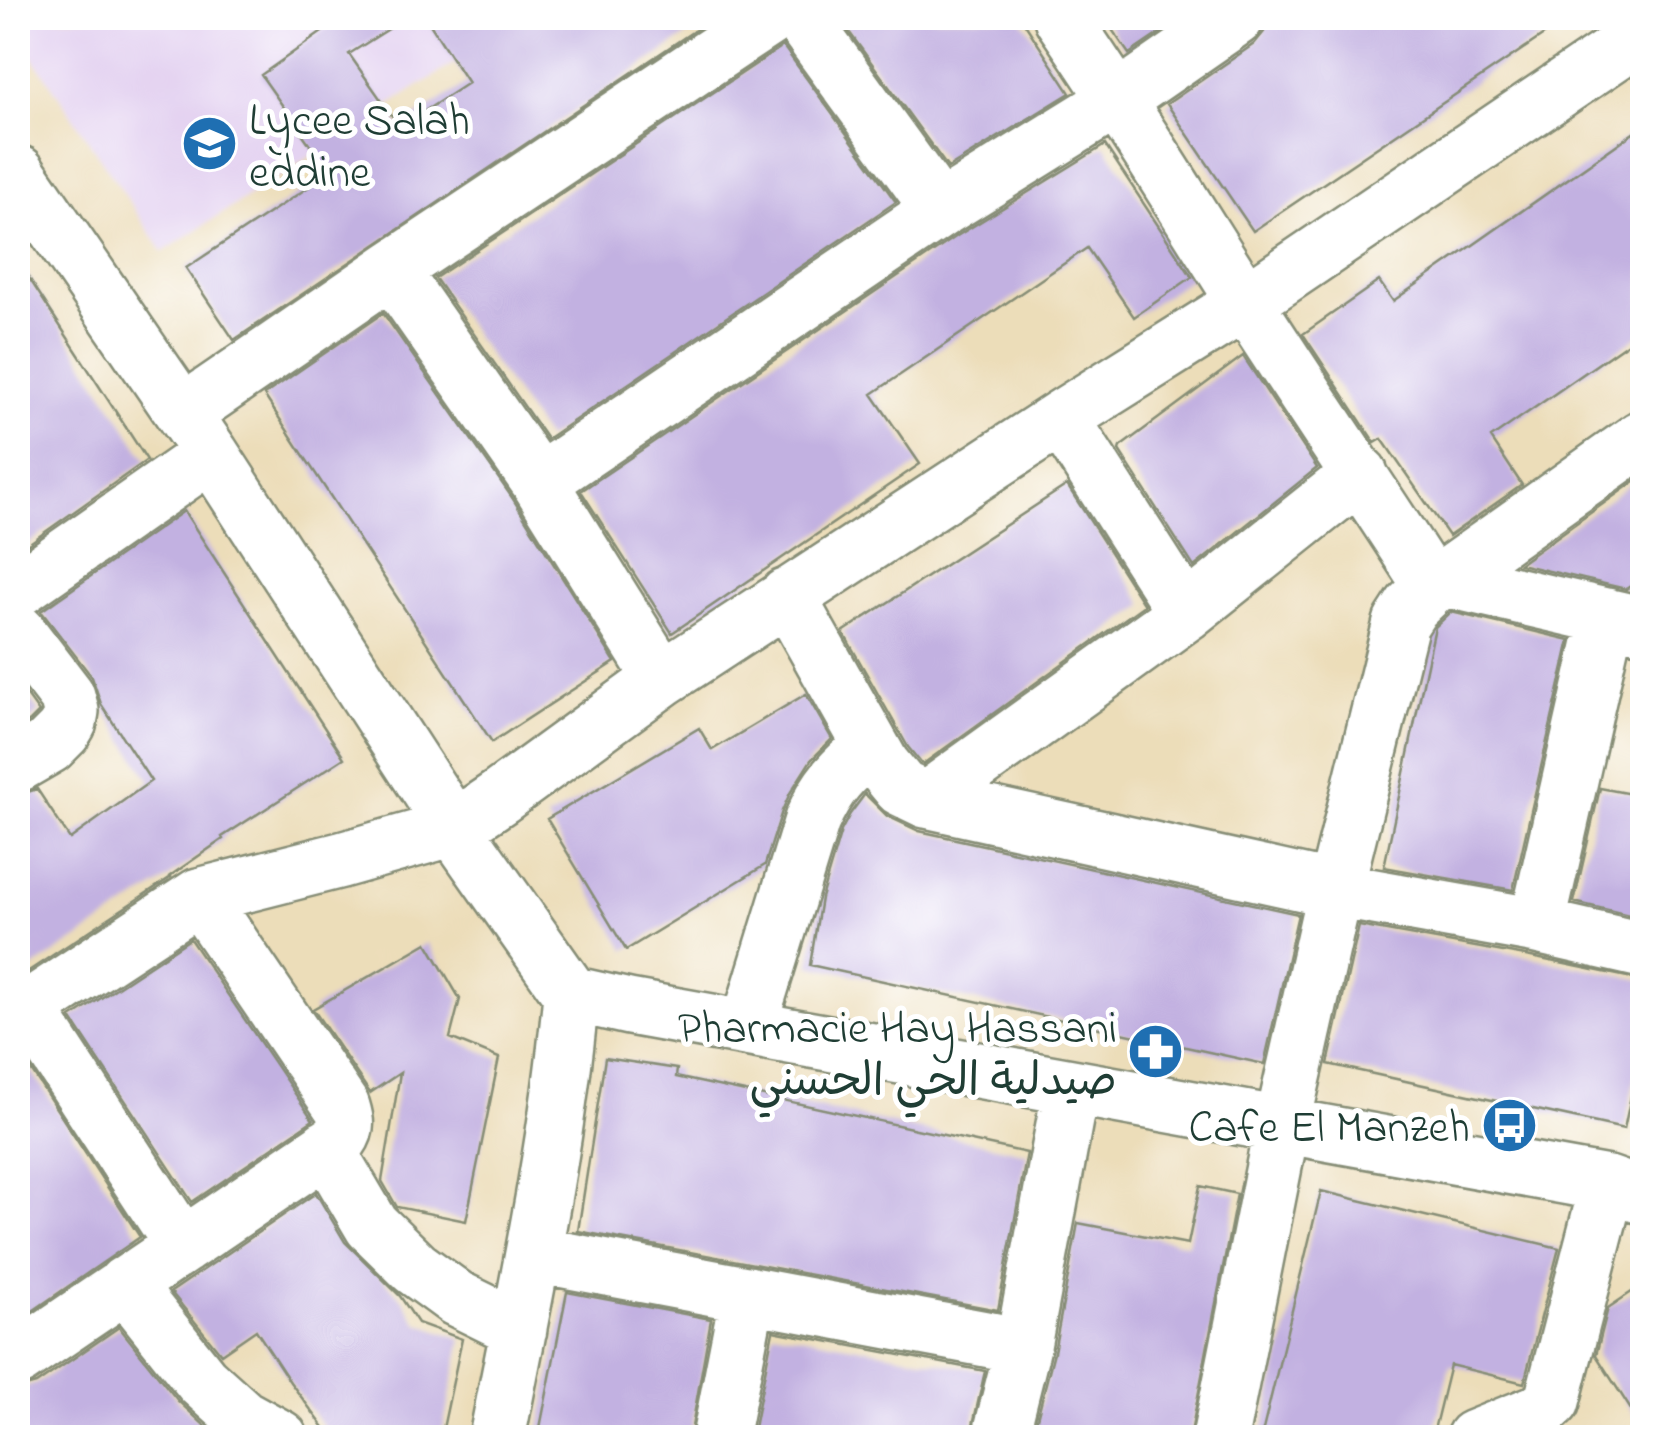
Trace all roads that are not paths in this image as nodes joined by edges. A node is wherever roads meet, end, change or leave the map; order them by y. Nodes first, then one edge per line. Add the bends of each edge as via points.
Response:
1 (769, 18) edge
2 (802, 18) edge
3 (1062, 18) edge
4 (1236, 18) edge
5 (1642, 34) edge
6 (1118, 100) junction
7 (18, 173) edge
8 (940, 210) junction
9 (391, 270) junction
10 (1246, 302) junction
11 (1061, 418) junction
12 (197, 433) junction
13 (1642, 438) edge
14 (1360, 474) junction
15 (539, 482) junction
16 (1438, 583) junction
17 (18, 589) edge
18 (788, 596) junction
19 (1186, 612) junction
20 (1624, 621) edge
21 (18, 632) edge
22 (662, 678) junction
23 (871, 747) junction
24 (18, 764) edge
25 (926, 800) junction
26 (454, 828) junction
27 (1334, 890) junction
28 (199, 896) junction
29 (1537, 926) junction
30 (1642, 950) edge
31 (571, 994) junction
32 (22, 1012) edge
33 (748, 1028) junction
34 (1070, 1087) junction
35 (1282, 1126) junction
36 (326, 1148) junction
37 (1634, 1192) edge
38 (182, 1246) junction
39 (534, 1254) junction
40 (126, 1284) junction
41 (748, 1294) junction
42 (519, 1329) junction
43 (1023, 1346) junction
44 (18, 1358) edge
45 (1499, 1433) edge
46 (280, 1438) edge
47 (497, 1438) edge
48 (720, 1438) edge
49 (1000, 1438) edge
50 (1220, 1438) edge

1 - 9 street
2 - 8 street
3 - 6 street
4 - 6 street
5 - 10 street
6 - 8 street
6 - 10 street
7 - 12 street
8 - 15 street
9 - 12 street
9 - 15 street
10 - 11 street
10 - 14 street
11 - 18 street
11 - 19 street
12 - 17 street
12 - 26 street
13 - 16 street
14 - 16 street
14 - 19 street
15 - 22 street
16 - 20 street
16 - 27 street via 1406,614 1396,638
18 - 22 street
18 - 23 street
19 - 25 street
20 - 29 street
21 - 24 street via 68,696 71,711 63,732
22 - 26 street
23 - 25 street via 901,788
23 - 33 street via 824,792
25 - 27 street
26 - 28 street
26 - 31 street
27 - 29 street
27 - 35 street
28 - 32 street
28 - 36 street via 342,1108 345,1133
29 - 30 street
31 - 33 street
31 - 39 street
32 - 38 street
33 - 34 street
34 - 35 street
34 - 43 street
35 - 37 street
35 - 50 street
36 - 38 street
36 - 42 street via 372,1226 416,1268 456,1298
37 - 45 street via 1555,1394 1542,1411
38 - 40 street
39 - 41 street
39 - 42 street
40 - 44 street
40 - 46 street via 202,1380 242,1417
41 - 43 street
41 - 48 street
42 - 47 street
43 - 49 street

